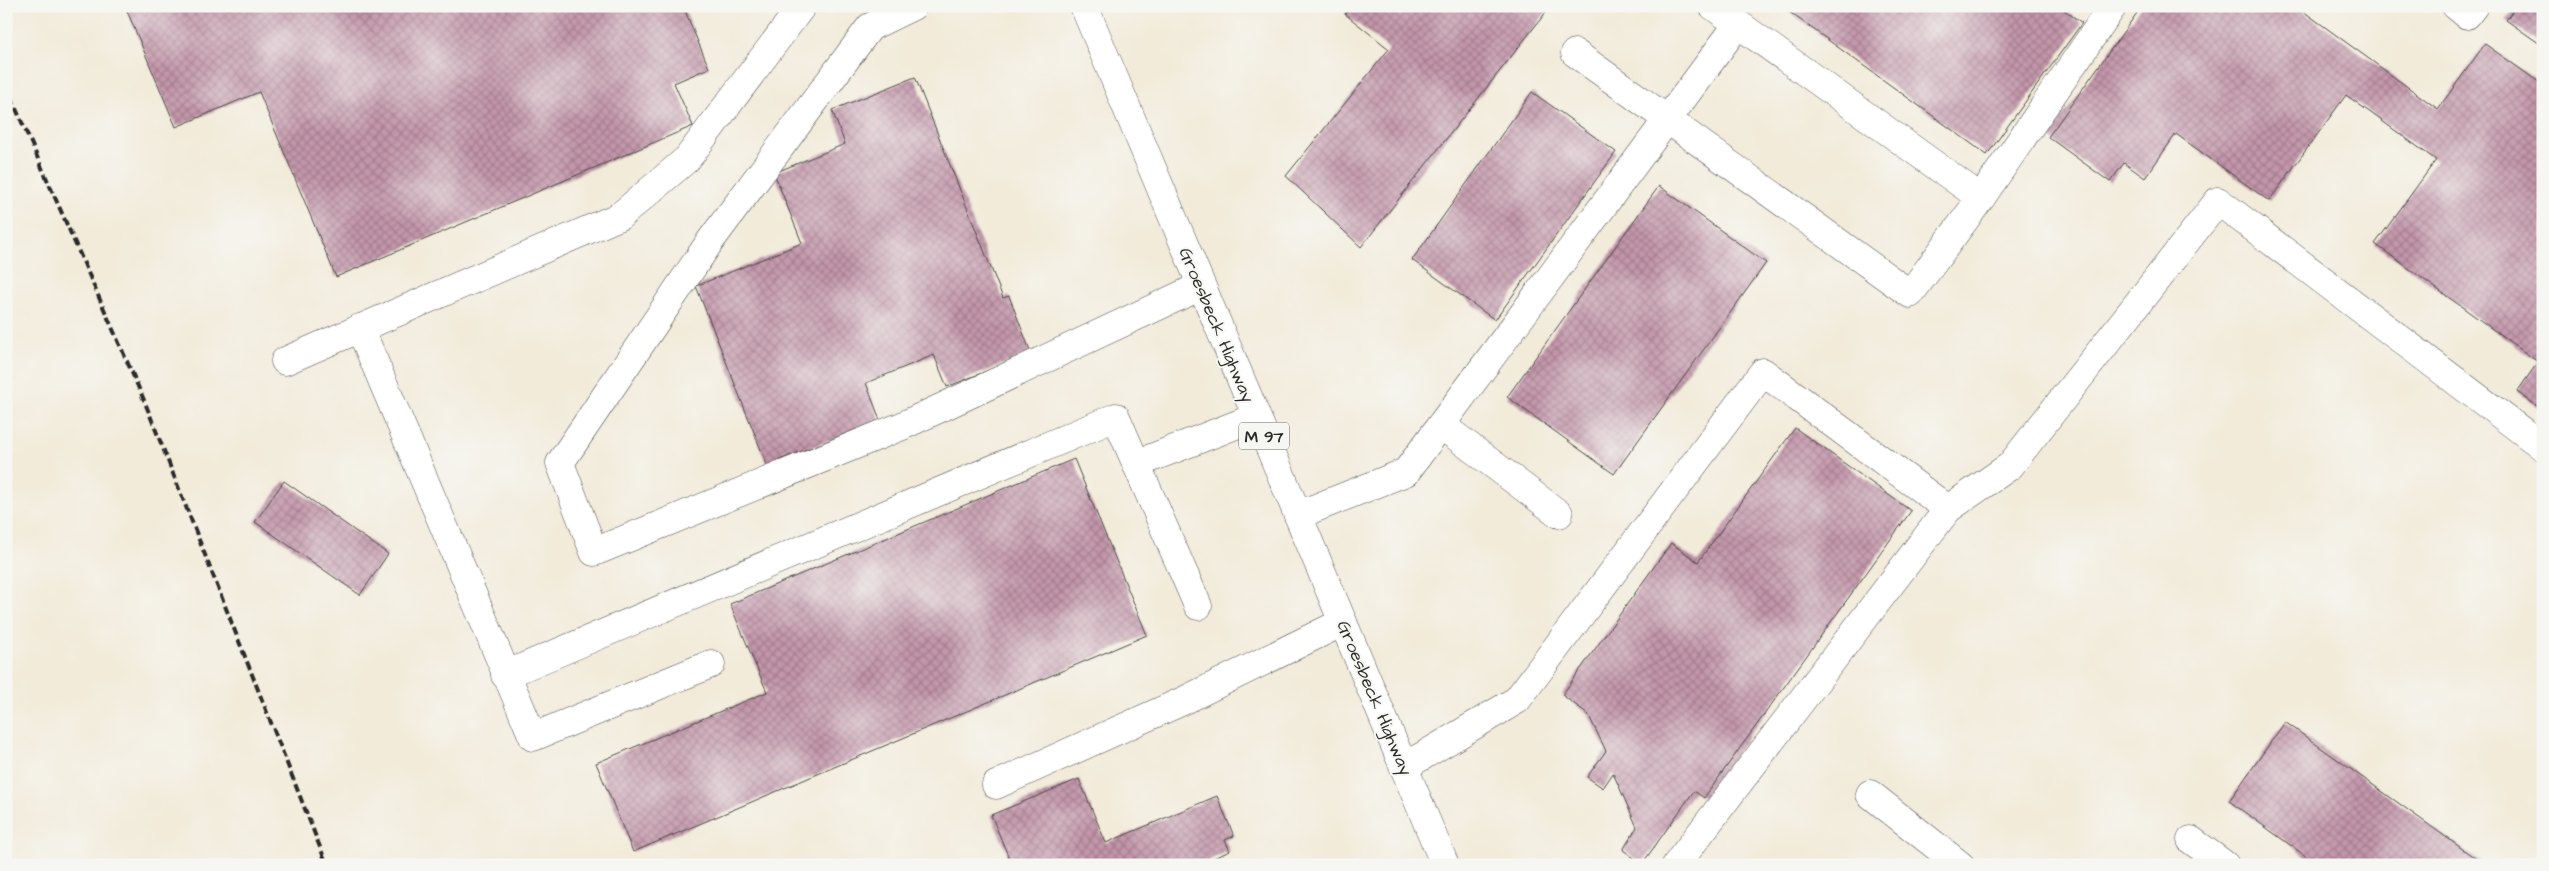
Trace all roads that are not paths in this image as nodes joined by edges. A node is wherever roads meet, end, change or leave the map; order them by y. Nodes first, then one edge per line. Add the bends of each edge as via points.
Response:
1 (802, 6) edge
2 (914, 6) edge
3 (1084, 6) edge
4 (1713, 6) edge
5 (2113, 6) edge
6 (2456, 6) edge
7 (2474, 6) edge
8 (1738, 24) junction
9 (1575, 53) dead end
10 (1667, 120) junction
11 (1981, 198) junction
12 (1201, 286) junction
13 (360, 328) junction
14 (285, 361) dead end
15 (1256, 417) junction
16 (1441, 425) junction
17 (2543, 447) edge
18 (1136, 464) junction
19 (1948, 509) junction
20 (1559, 514) dead end
21 (1298, 516) junction
22 (1198, 606) dead end
23 (1343, 622) junction
24 (711, 664) dead end
25 (505, 675) junction
26 (1404, 767) junction
27 (996, 785) dead end
28 (1870, 794) dead end
29 (2191, 840) dead end
30 (1445, 865) edge
31 (1676, 865) edge
32 (1960, 865) edge
33 (2225, 865) edge

1 - 13 main road via 687,159 620,216
2 - 12 main road via 870,27 711,240 560,462 594,552 902,426
3 - 12 main road, Groesbeck Highway / M 97
4 - 8 main road
5 - 11 main road
6 - 7 main road via 2467,15
8 - 10 main road
8 - 11 main road
9 - 10 main road
10 - 11 main road via 1910,294
10 - 16 main road
12 - 15 main road, Groesbeck Highway / M 97
13 - 14 main road
13 - 25 main road
15 - 18 main road
15 - 21 main road, Groesbeck Highway / M 97
16 - 20 main road
16 - 21 main road via 1406,472
17 - 19 main road via 2218,201 2010,466
18 - 22 main road
18 - 25 main road via 1116,417
19 - 26 main road via 1763,372 1517,700
19 - 31 main road
21 - 23 main road, Groesbeck Highway / M 97
23 - 26 main road, Groesbeck Highway / M 97
23 - 27 main road via 1183,701
24 - 25 main road via 533,738
26 - 30 main road, Groesbeck Highway / M 97
28 - 32 main road
29 - 33 main road

